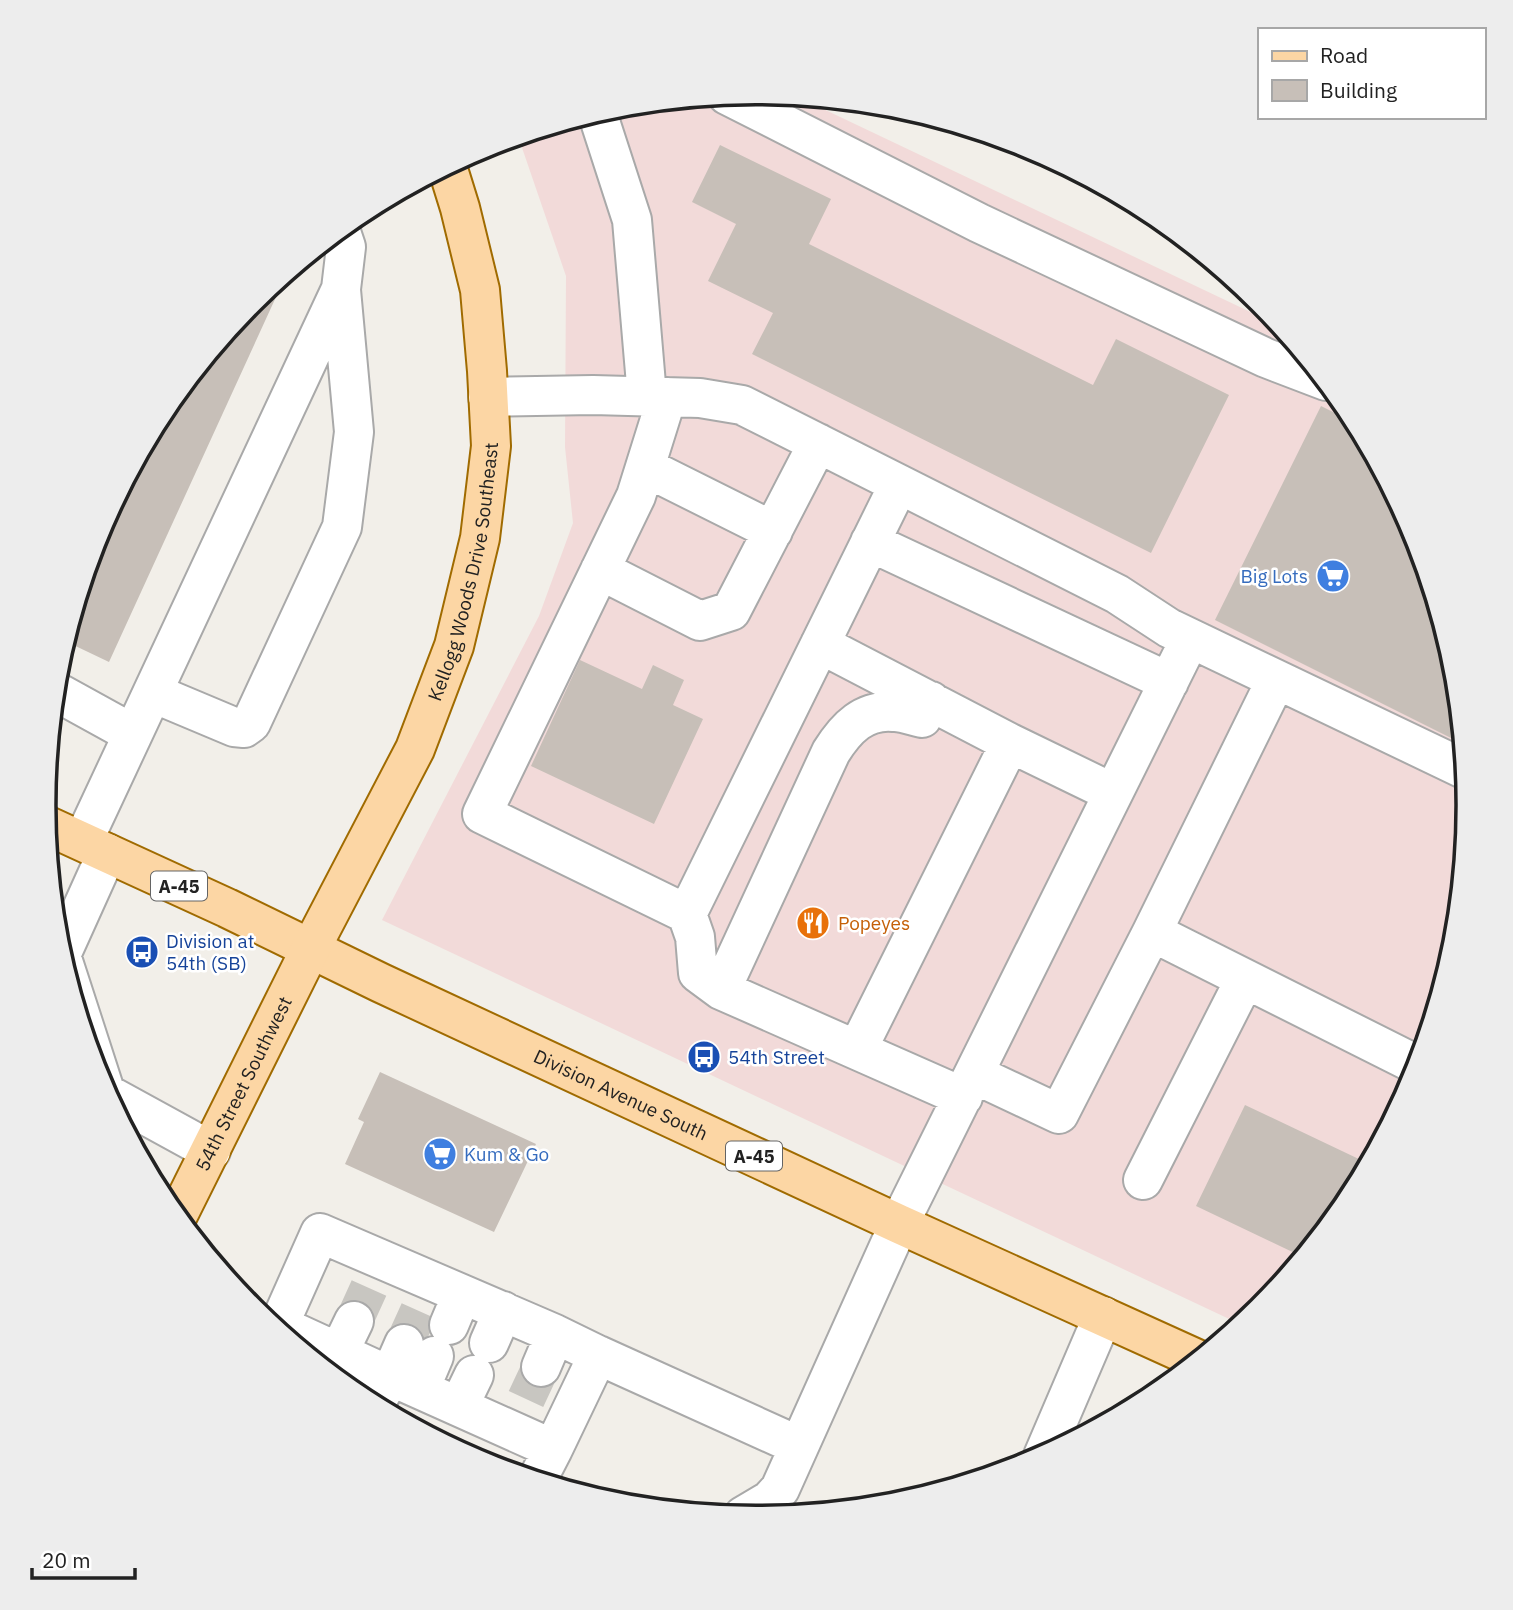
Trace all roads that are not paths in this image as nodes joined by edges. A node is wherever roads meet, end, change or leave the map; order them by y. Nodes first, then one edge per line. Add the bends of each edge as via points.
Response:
1 (746, 104) edge
2 (600, 122) edge
3 (450, 176) edge
4 (344, 240) edge
5 (341, 289) junction
6 (1308, 374) edge
7 (657, 396) junction
8 (488, 397) junction
9 (818, 443) junction
10 (645, 467) junction
11 (898, 484) junction
12 (773, 531) junction
13 (870, 542) junction
14 (600, 570) junction
15 (1191, 639) junction
16 (820, 644) junction
17 (1276, 680) junction
18 (1169, 682) junction
19 (153, 693) junction
20 (65, 696) edge
21 (930, 701) junction
22 (133, 734) junction
23 (1010, 743) junction
24 (1456, 765) edge
25 (1113, 793) junction
26 (57, 830) edge
27 (94, 847) junction
28 (687, 915) junction
29 (1152, 932) junction
30 (68, 933) edge
31 (310, 950) junction
32 (1245, 979) junction
33 (720, 990) junction
34 (857, 1050) junction
35 (1409, 1061) edge
36 (968, 1085) junction
37 (122, 1102) edge
38 (211, 1151) junction
39 (1143, 1180) dead end
40 (183, 1206) edge
41 (899, 1224) junction
42 (1103, 1315) junction
43 (421, 1343) edge
44 (598, 1355) junction
45 (1190, 1356) edge
46 (481, 1359) junction
47 (533, 1382) junction
48 (1050, 1441) edge
49 (799, 1446) junction
50 (545, 1464) edge
51 (761, 1506) edge

1 - 6 lane via 992,229
2 - 7 lane via 632,220
3 - 8 main road, Kellogg Woods Drive Southeast via 480,290
4 - 5 lane
5 - 19 lane
5 - 19 lane via 354,432 342,527 263,698 244,728
7 - 8 lane
7 - 9 lane via 742,405
7 - 10 lane
8 - 31 main road, Kellogg Woods Drive Southeast via 491,446 480,538 454,646 415,749
9 - 11 lane
9 - 12 lane
10 - 12 lane
10 - 14 lane
11 - 13 lane
11 - 15 lane via 1117,594
12 - 14 lane via 731,611 700,621
13 - 16 lane
13 - 18 lane
14 - 28 lane via 482,814
15 - 17 lane
15 - 18 lane
16 - 21 lane
16 - 28 lane
17 - 24 lane
17 - 29 lane
18 - 25 lane
19 - 22 lane
20 - 22 lane
21 - 23 lane
21 - 33 lane via 922,718 893,711 866,715 842,733
22 - 27 lane
23 - 25 lane
23 - 34 lane
25 - 36 lane
26 - 27 main road, Division Avenue South / A-45
27 - 30 lane
27 - 31 main road, Division Avenue South / A-45
28 - 33 lane via 695,937 698,973
29 - 32 lane
29 - 36 lane via 1059,1114
31 - 38 main road, 54th Street Southwest
31 - 41 main road, Division Avenue South / A-45
32 - 35 lane
32 - 39 lane
33 - 34 lane
34 - 36 lane
36 - 41 lane
37 - 38 lane
38 - 40 main road, 54th Street Southwest
41 - 42 main road, Division Avenue South / A-45
41 - 49 lane
42 - 45 main road, Division Avenue South / A-45
42 - 48 lane
43 - 43 lane via 361,1305
43 - 46 lane
43 - 46 lane
44 - 47 lane
44 - 49 lane
44 - 50 lane
46 - 47 lane
46 - 47 lane
47 - 50 lane
49 - 51 lane via 780,1489

